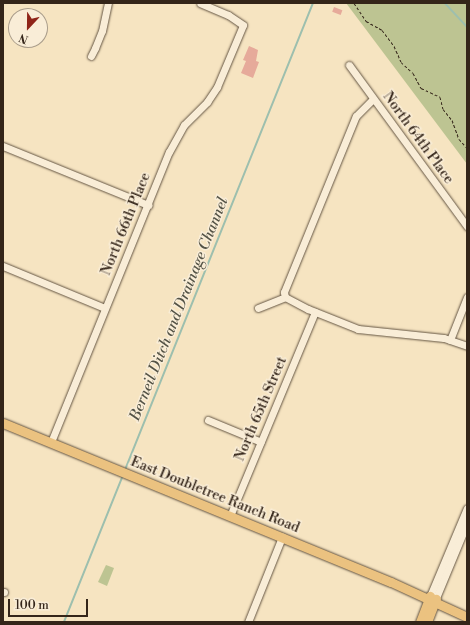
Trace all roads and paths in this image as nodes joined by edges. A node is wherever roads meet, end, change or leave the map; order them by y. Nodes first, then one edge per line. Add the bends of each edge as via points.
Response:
1 (108, 3) edge
2 (200, 3) edge
3 (354, 3) edge
4 (90, 56) dead end
5 (349, 65) dead end
6 (373, 99) junction
7 (3, 146) edge
8 (467, 148) edge
9 (148, 205) junction
10 (467, 226) edge
11 (3, 266) edge
12 (285, 297) junction
13 (467, 297) edge
14 (105, 308) junction
15 (258, 308) dead end
16 (315, 312) junction
17 (450, 340) junction
18 (467, 346) edge
19 (208, 420) dead end
20 (3, 423) edge
21 (51, 442) junction
22 (261, 442) junction
23 (467, 508) edge
24 (230, 516) junction
25 (467, 523) edge
26 (282, 537) junction
27 (453, 547) junction
28 (432, 599) junction
29 (467, 611) edge
30 (467, 617) edge
31 (248, 622) edge
32 (420, 622) edge
33 (427, 622) edge

1 - 4 street via 102,31
2 - 9 street, North 66th Place via 228,15 243,25 217,87 207,102 184,125 169,152
3 - 8 path via 366,21 382,30 394,46 401,62 413,73 421,88 440,97 443,109 452,120 459,140
5 - 6 street, North 64th Place
6 - 10 street, North 64th Place
6 - 12 street via 356,116 284,292
7 - 9 street
9 - 14 street, North 66th Place
11 - 14 street
12 - 15 street
12 - 16 street
13 - 17 street
14 - 21 street, North 66th Place
16 - 17 street via 370,331
16 - 22 street, North 65th Street
17 - 18 street
19 - 22 street
20 - 21 main road, East Doubletree Ranch Road
21 - 24 main road, East Doubletree Ranch Road
22 - 24 street, North 65th Street
23 - 27 street
24 - 26 main road, East Doubletree Ranch Road
25 - 27 street
26 - 28 main road, East Doubletree Ranch Road
26 - 31 street
27 - 28 street
28 - 29 main road, East Doubletree Ranch Road
28 - 30 main road, East Doubletree Ranch Road
28 - 32 main road
28 - 33 main road

